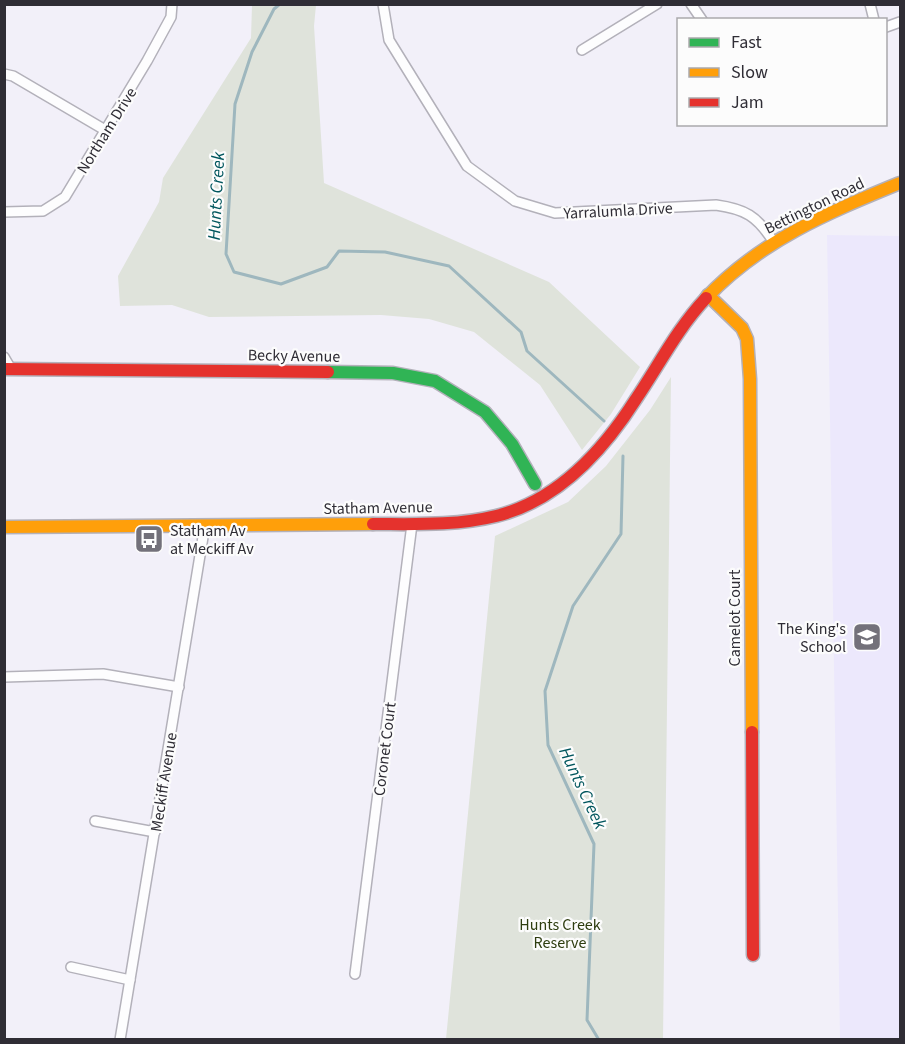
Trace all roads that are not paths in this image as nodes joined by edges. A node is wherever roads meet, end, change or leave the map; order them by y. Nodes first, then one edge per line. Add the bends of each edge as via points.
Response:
1 (172, 4) edge
2 (383, 4) edge
3 (657, 4) edge
4 (691, 4) edge
5 (701, 18) edge
6 (582, 50) dead end
7 (4, 74) edge
8 (105, 130) junction
9 (900, 183) edge
10 (4, 212) edge
11 (773, 241) junction
12 (708, 296) junction
13 (672, 340) joint
14 (4, 357) edge
15 (8, 369) edge
16 (535, 484) dead end
17 (412, 524) junction
18 (205, 525) junction
19 (4, 526) edge
20 (4, 676) edge
21 (179, 687) junction
22 (95, 821) dead end
23 (155, 832) junction
24 (753, 955) dead end
25 (71, 967) dead end
26 (355, 974) dead end
27 (130, 980) junction
28 (120, 1040) edge

1 - 8 street, Northam Drive via 171,16 147,62
2 - 11 street, Yarralumla Drive via 389,40 467,166 515,201 555,213 730,207 749,214 764,226
3 - 6 street
4 - 5 street
7 - 8 street
8 - 10 street, Northam Drive via 64,197 43,211
9 - 11 street, Bettington Road
11 - 12 street, Bettington Road
12 - 13 street, Bettington Road
12 - 24 street, Camelot Court via 742,328 747,339
13 - 17 street, Statham Avenue via 622,419 582,466 556,488 500,516
14 - 15 street
15 - 16 street, Becky Avenue via 393,373 435,381 485,412 512,444
17 - 18 street, Statham Avenue
17 - 26 street, Coronet Court
18 - 19 street, Statham Avenue
18 - 21 street, Meckiff Avenue
20 - 21 street via 103,674
21 - 23 street, Meckiff Avenue
22 - 23 street
23 - 27 street, Meckiff Avenue
25 - 27 street
27 - 28 street, Meckiff Avenue

